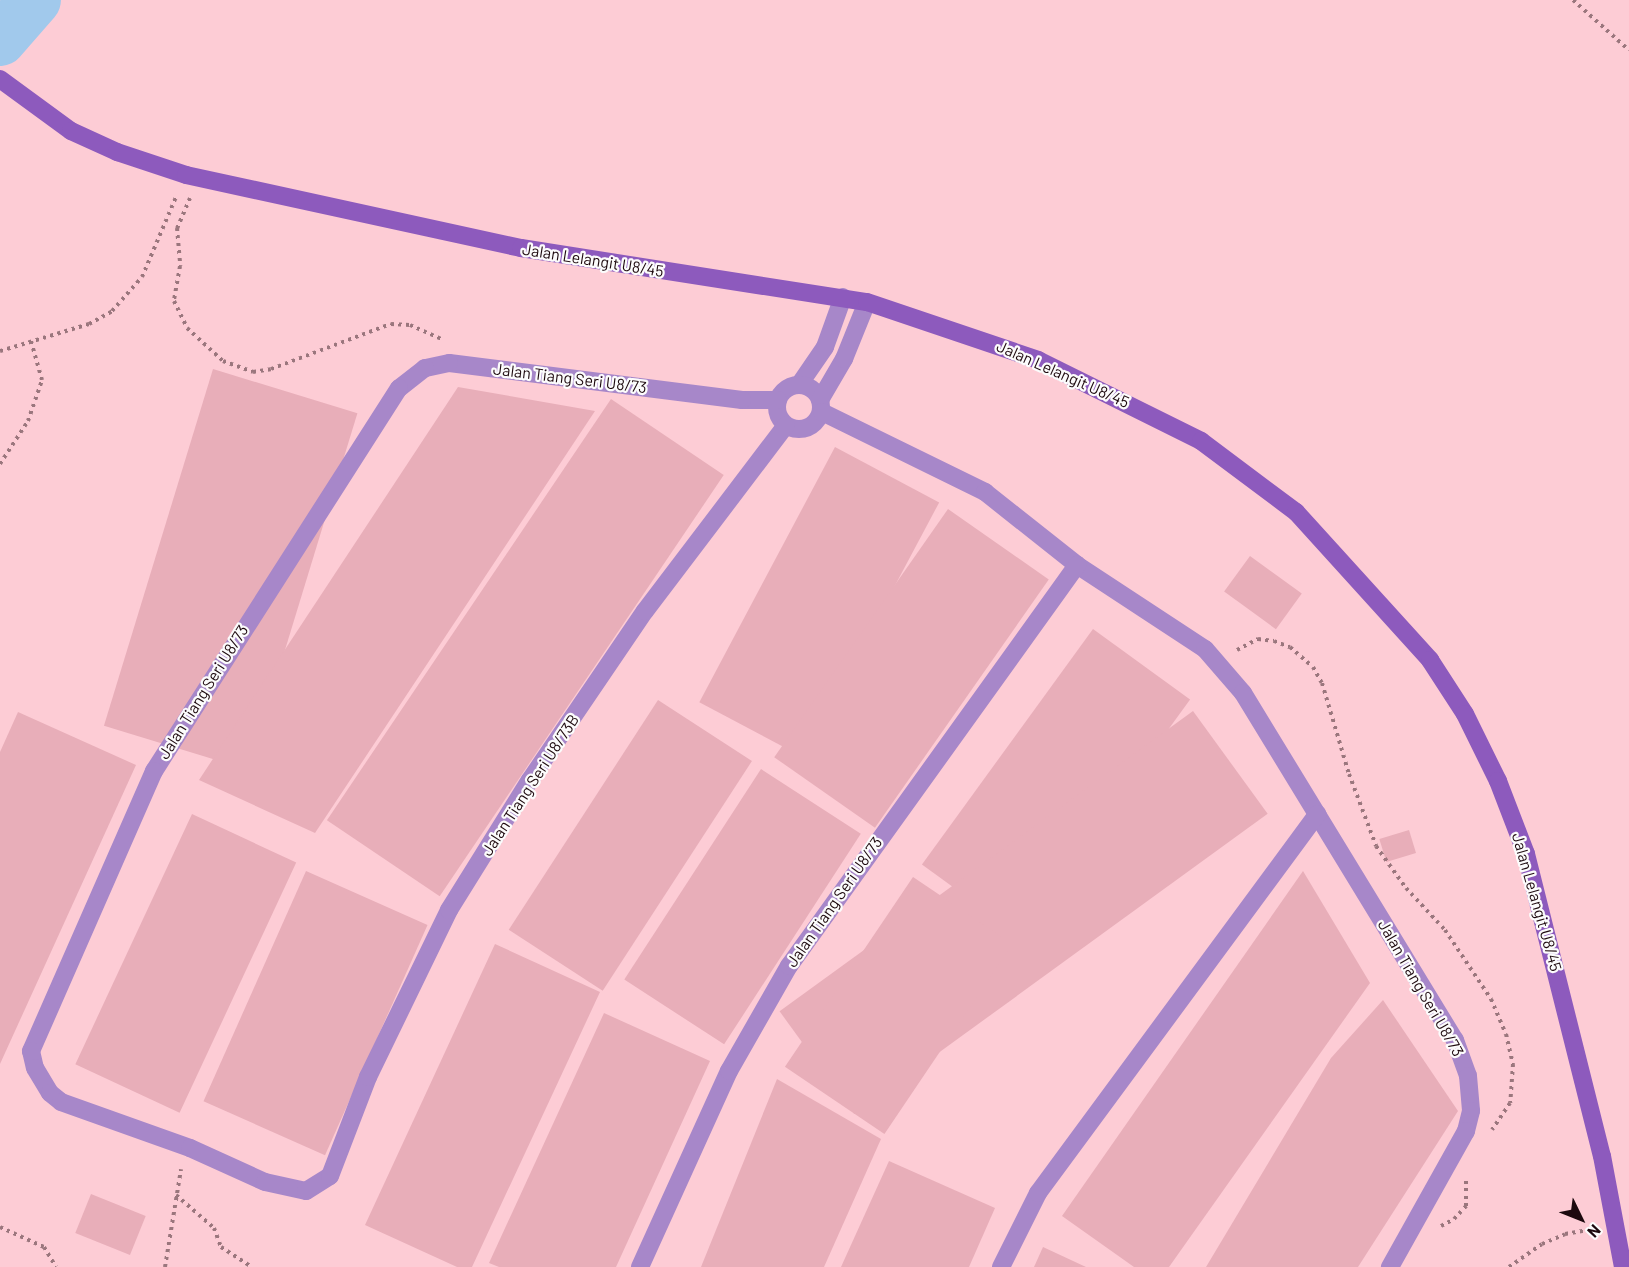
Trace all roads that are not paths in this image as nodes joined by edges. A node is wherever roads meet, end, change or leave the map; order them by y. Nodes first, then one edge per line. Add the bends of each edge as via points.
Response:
1 (0, 79) edge
2 (843, 297) junction
3 (867, 302) junction
4 (800, 385) junction
5 (778, 400) junction
6 (821, 406) junction
7 (786, 425) junction
8 (1077, 565) junction
9 (1317, 814) junction
10 (330, 1176) joint
11 (640, 1267) edge
12 (1001, 1267) edge
13 (1390, 1267) edge
14 (1623, 1267) edge

1 - 2 street, Jalan Lelangit U8/45 via 71,131 117,152 192,176 520,248
2 - 3 street, Jalan Lelangit U8/45
2 - 4 street via 825,347
3 - 6 street
3 - 14 street, Jalan Lelangit U8/45 via 1038,360 1201,441 1296,512 1430,660 1465,714 1498,781 1526,854
4 - 5 street via 790,387
4 - 6 street via 812,390
5 - 7 street via 777,409
5 - 10 street, Jalan Tiang Seri U8/73 via 742,400 449,363 425,368 399,388 154,771 31,1051 42,1084 61,1102 190,1148 281,1187 306,1191
6 - 7 street via 810,426
6 - 8 street, Jalan Tiang Seri U8/73 via 985,492
7 - 10 street, Jalan Tiang Seri U8/73B via 645,611 530,780 449,910 368,1077
8 - 9 street, Jalan Tiang Seri U8/73 via 1218,661 1243,693
8 - 11 street, Jalan Tiang Seri U8/73 via 783,975 729,1071
9 - 12 street via 1038,1193
9 - 13 street, Jalan Tiang Seri U8/73 via 1455,1040 1472,1093 1471,1111 1458,1149

